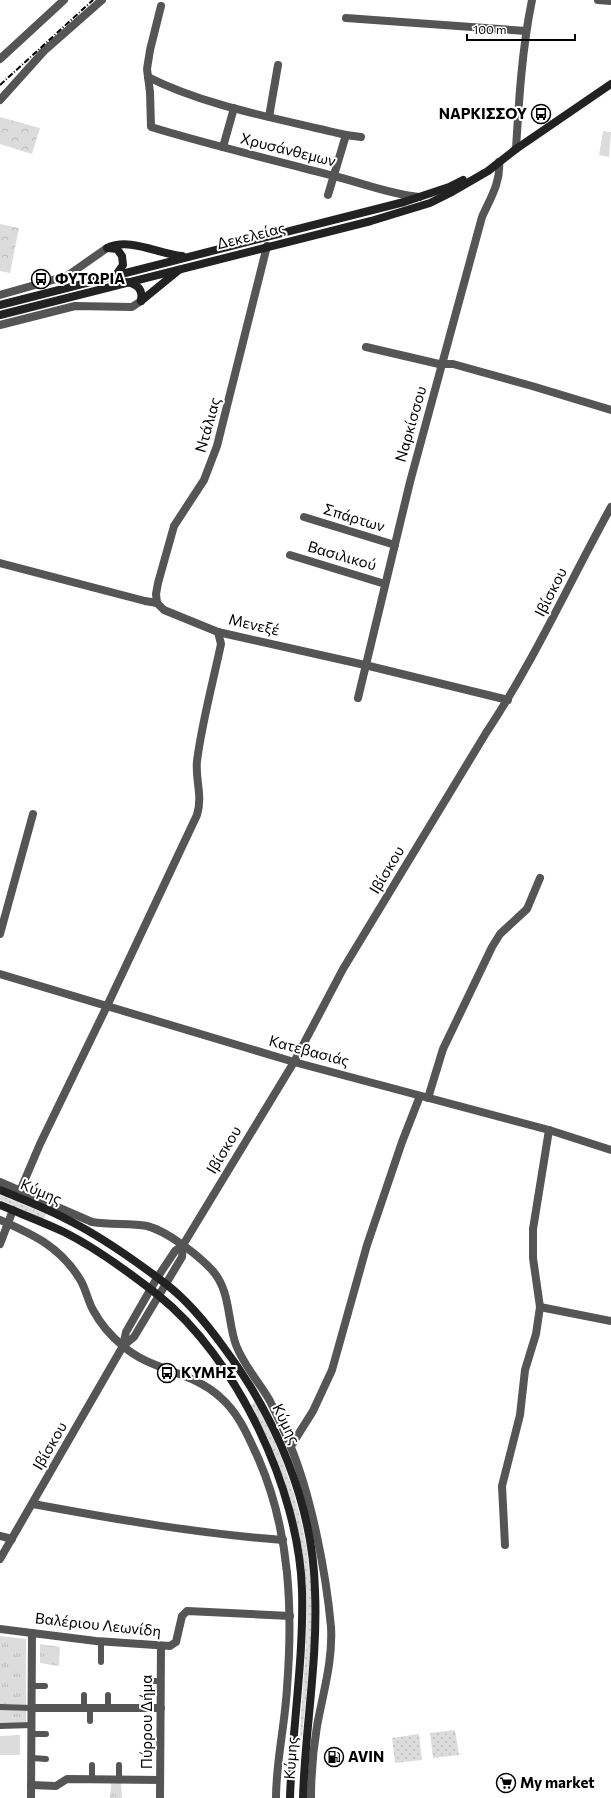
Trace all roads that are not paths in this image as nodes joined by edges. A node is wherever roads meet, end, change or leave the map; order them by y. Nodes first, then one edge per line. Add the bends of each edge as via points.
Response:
1 (64, 0) edge
2 (102, 0) edge
3 (532, 0) edge
4 (598, 0) edge
5 (611, 1) edge
6 (161, 6) dead end
7 (346, 18) dead end
8 (526, 31) junction
9 (0, 59) edge
10 (278, 65) dead end
11 (148, 77) junction
12 (611, 84) edge
13 (0, 100) edge
14 (234, 108) junction
15 (269, 116) junction
16 (346, 136) junction
17 (361, 137) dead end
18 (223, 147) junction
19 (516, 149) junction
20 (499, 162) junction
21 (334, 176) junction
22 (328, 195) dead end
23 (419, 197) junction
24 (268, 246) junction
25 (107, 248) junction
26 (186, 257) junction
27 (182, 268) junction
28 (116, 275) junction
29 (126, 282) junction
30 (0, 295) edge
31 (141, 301) junction
32 (0, 304) edge
33 (0, 314) edge
34 (0, 325) edge
35 (366, 347) dead end
36 (443, 364) junction
37 (611, 410) edge
38 (611, 507) edge
39 (304, 517) dead end
40 (395, 545) junction
41 (290, 556) dead end
42 (0, 563) edge
43 (386, 584) junction
44 (157, 603) junction
45 (218, 632) junction
46 (365, 665) junction
47 (358, 698) dead end
48 (508, 700) junction
49 (33, 814) dead end
50 (540, 878) dead end
51 (0, 934) edge
52 (0, 974) edge
53 (108, 1006) junction
54 (294, 1062) junction
55 (424, 1097) junction
56 (549, 1130) junction
57 (611, 1150) edge
58 (0, 1182) edge
59 (0, 1190) edge
60 (20, 1191) junction
61 (0, 1205) edge
62 (12, 1210) junction
63 (4, 1222) edge
64 (0, 1244) edge
65 (183, 1246) junction
66 (157, 1278) junction
67 (166, 1284) junction
68 (151, 1290) junction
69 (159, 1296) junction
70 (540, 1307) junction
71 (611, 1321) edge
72 (123, 1346) junction
73 (291, 1446) junction
74 (33, 1504) junction
75 (0, 1536) edge
76 (12, 1539) junction
77 (283, 1540) junction
78 (505, 1545) dead end
79 (0, 1559) edge
80 (290, 1616) junction
81 (0, 1629) edge
82 (32, 1633) junction
83 (100, 1641) junction
84 (161, 1646) junction
85 (101, 1662) dead end
86 (152, 1681) dead end
87 (161, 1681) junction
88 (31, 1686) junction
89 (45, 1686) dead end
90 (84, 1695) dead end
91 (108, 1695) dead end
92 (0, 1708) edge
93 (32, 1708) junction
94 (87, 1708) junction
95 (108, 1708) junction
96 (161, 1708) junction
97 (90, 1721) dead end
98 (0, 1726) edge
99 (32, 1730) junction
100 (46, 1734) dead end
101 (32, 1758) junction
102 (46, 1759) dead end
103 (92, 1765) dead end
104 (119, 1765) dead end
105 (119, 1780) junction
106 (160, 1780) junction
107 (90, 1782) junction
108 (31, 1785) junction
109 (31, 1798) edge
110 (160, 1798) edge
111 (276, 1798) edge
112 (290, 1798) edge
113 (303, 1798) edge
114 (311, 1798) edge

1 - 9 street
2 - 13 street via 44,51
3 - 8 street
4 - 5 street
6 - 11 street via 150,50
7 - 8 street
8 - 19 street via 519,89
10 - 15 street
11 - 14 street via 170,88
11 - 18 street, Χρυσάνθεμων via 151,127
12 - 19 main road, Δεκελείας
14 - 15 street
14 - 18 street
15 - 16 street
16 - 17 street
16 - 21 street
18 - 21 street, Χρυσάνθεμων
19 - 20 main road, Δεκελείας
20 - 23 main road, Δεκελείας via 449,187
20 - 24 main road, Δεκελείας via 488,171 430,203 371,221
20 - 36 street, Ναρκίσσου via 498,182 482,217
21 - 22 street
21 - 23 street, Χρυσάνθεμων via 397,195
23 - 26 main road, Δεκελείας
24 - 27 main road, Δεκελείας
24 - 44 street, Ντάλιας via 217,446 204,480 174,526 158,583
25 - 26 main road via 117,244 134,245
25 - 28 main road via 117,249 122,256 123,265
25 - 30 street via 67,276
26 - 28 main road, Δεκελείας
27 - 29 main road, Δεκελείας
27 - 31 main road
28 - 32 main road, Δεκελείας
29 - 31 main road via 136,284 140,288
29 - 33 main road, Δεκελείας
31 - 34 street via 132,307 75,306
35 - 36 street
36 - 37 street via 453,364
36 - 40 street, Ναρκίσσου
38 - 48 street, Ιβίσκου
39 - 40 street, Σπάρτων
40 - 43 street, Ναρκίσσου
41 - 43 street, Βασιλικού
42 - 44 street, Μενεξέ
43 - 46 street, Ναρκίσσου
44 - 45 street, Μενεξέ via 164,610
45 - 46 street, Μενεξέ
45 - 53 street via 221,644 197,760 200,794 198,811
46 - 47 street, Ναρκίσσου
46 - 48 street, Μενεξέ
48 - 54 street, Ιβίσκου via 343,969
49 - 51 street
50 - 55 street via 527,909 500,934 492,947 443,1049
52 - 53 street, Κατεβασιάς
53 - 54 street, Κατεβασιάς
53 - 60 street via 40,1144
54 - 55 street, Κατεβασιάς
54 - 65 street, Ιβίσκου
55 - 56 street, Κατεβασιάς
55 - 73 street via 402,1142 364,1252 332,1370 313,1411
56 - 57 street, Κατεβασιάς
56 - 70 street via 533,1236 533,1258
58 - 60 street
59 - 66 main road, Κύμης via 71,1221 105,1241
60 - 65 street via 92,1222 154,1228
61 - 62 main road, Κύμης
62 - 63 street
62 - 68 main road, Κύμης via 80,1241
63 - 64 street
63 - 72 street via 45,1241 64,1257 81,1281 93,1310
65 - 66 street, Ιβίσκου via 175,1251
65 - 67 street, Ιβίσκου via 182,1257
65 - 73 street via 212,1270 221,1282 236,1345 246,1366 270,1401
66 - 67 main road, Κύμης
66 - 68 street, Ιβίσκου
67 - 69 street, Ιβίσκου
67 - 113 main road, Κύμης via 199,1316 246,1378 282,1445 298,1490 309,1539 315,1590 315,1642
68 - 69 main road, Κύμης
68 - 72 street, Ιβίσκου via 126,1332
69 - 72 street, Ιβίσκου via 134,1337
69 - 112 main road, Κύμης via 198,1336 235,1387 269,1451 286,1501 299,1563 302,1597
70 - 71 street
70 - 78 street via 536,1334 525,1370 520,1415 502,1486
72 - 74 street, Ιβίσκου
72 - 77 street via 153,1365 202,1384 228,1405 254,1447 267,1478
73 - 114 street via 317,1543 331,1627 328,1672 316,1733
74 - 76 street, Ιβίσκου
74 - 77 street via 93,1515
75 - 76 street
76 - 79 street, Ιβίσκου
77 - 80 street
80 - 84 street, Βαλέριου Λεωνίδη via 187,1611 182,1616 176,1642 170,1646
80 - 111 street via 287,1688
81 - 82 street, Βαλέριου Λεωνίδη
82 - 83 street, Βαλέριου Λεωνίδη
82 - 88 street
83 - 84 street, Βαλέριου Λεωνίδη
83 - 85 street
84 - 87 street, Πύρρου Δήμα
86 - 87 street
87 - 96 street, Πύρρου Δήμα
88 - 89 street
88 - 93 street
90 - 94 street
91 - 95 street
92 - 93 street
93 - 94 street
93 - 99 street
94 - 95 street
94 - 97 street
95 - 96 street via 128,1712
96 - 106 street, Πύρρου Δήμα
98 - 99 street
99 - 100 street
99 - 101 street
101 - 102 street
101 - 108 street
103 - 107 street
104 - 105 street
105 - 106 street
105 - 107 street
106 - 110 street, Πύρρου Δήμα
107 - 108 street via 67,1779 56,1786
108 - 109 street

